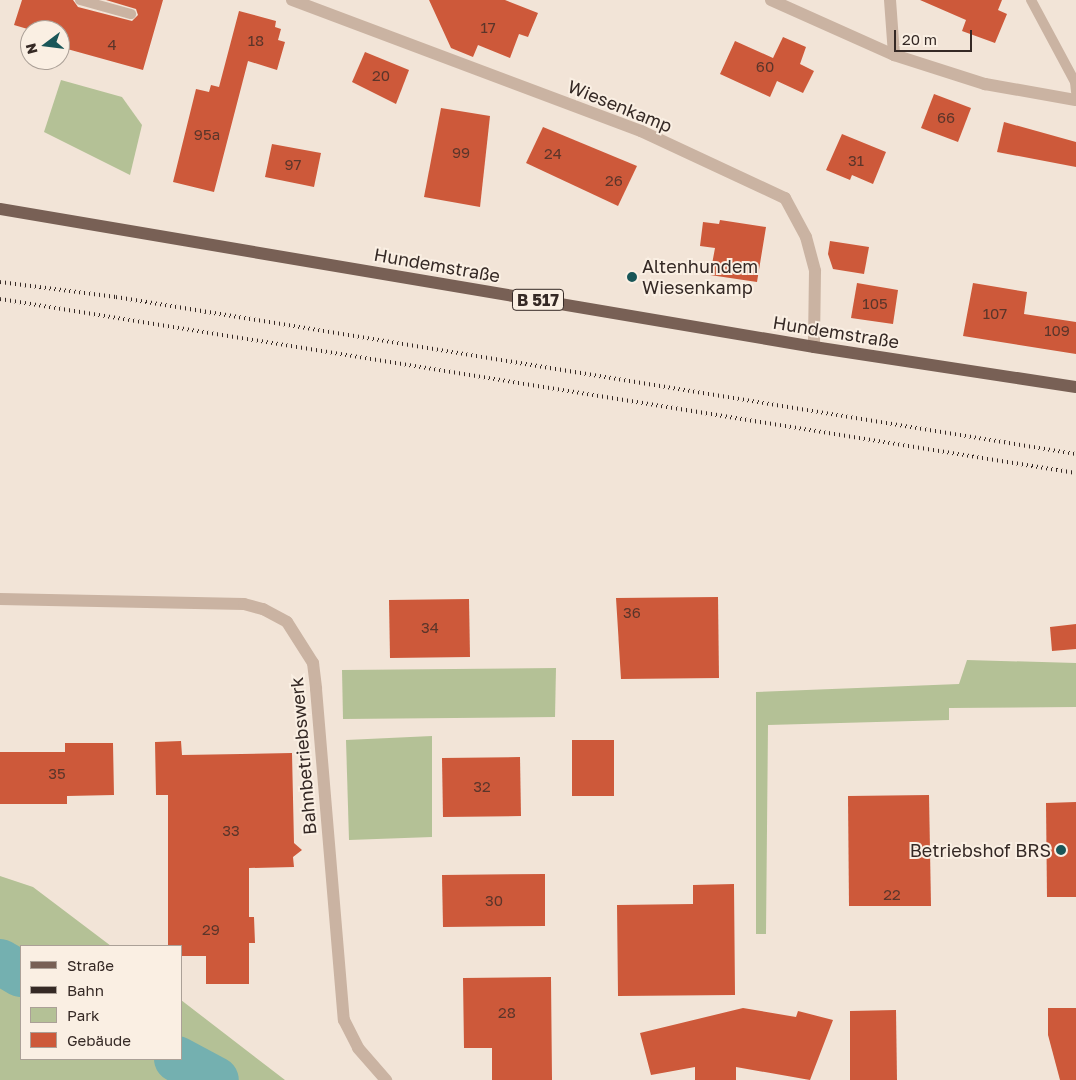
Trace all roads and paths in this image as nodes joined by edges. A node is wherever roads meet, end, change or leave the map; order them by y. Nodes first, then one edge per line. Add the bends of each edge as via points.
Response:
1 (80, 0) edge
2 (292, 0) edge
3 (771, 0) edge
4 (890, 0) edge
5 (1031, 0) edge
6 (131, 14) dead end
7 (894, 55) junction
8 (1076, 92) edge
9 (1076, 100) edge
10 (0, 209) edge
11 (814, 348) junction
12 (1076, 387) edge
13 (0, 599) edge
14 (386, 1080) edge

1 - 6 lane
2 - 11 street, Wiesenkamp via 641,131 785,198 806,237 815,272
3 - 7 street
4 - 7 street
5 - 8 lane via 1076,82
7 - 9 street via 985,84
10 - 11 main road, Hundemstraße / B 517
11 - 12 main road, Hundemstraße / B 517
13 - 14 street, Bahnbetriebswerk via 244,604 263,609 287,622 313,663 344,1020 358,1048

